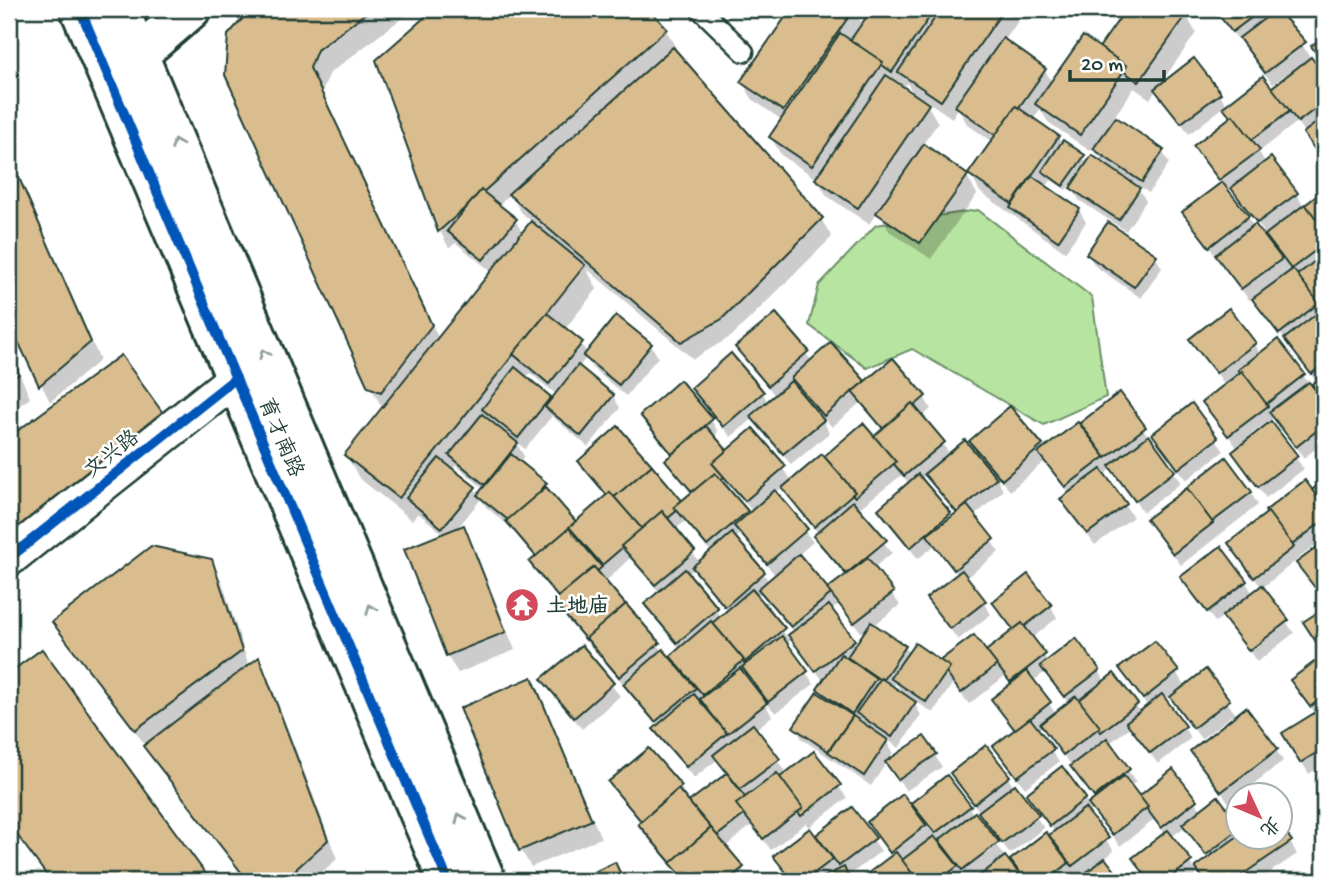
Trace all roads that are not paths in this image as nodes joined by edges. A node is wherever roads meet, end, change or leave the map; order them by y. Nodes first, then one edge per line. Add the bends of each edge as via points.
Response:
1 (80, 9) edge
2 (119, 9) edge
3 (191, 9) edge
4 (700, 9) edge
5 (744, 52) dead end
6 (139, 55) junction
7 (110, 79) junction
8 (236, 378) junction
9 (9, 558) edge
10 (448, 881) edge
11 (486, 881) edge

1 - 7 street, 育才南路
2 - 6 street, 育才南路
3 - 6 street
4 - 5 lane
6 - 7 street
11 -> 6 street, 育才南路
7 - 8 street, 育才南路
8 - 9 street, 文兴路
8 - 10 street, 育才南路

